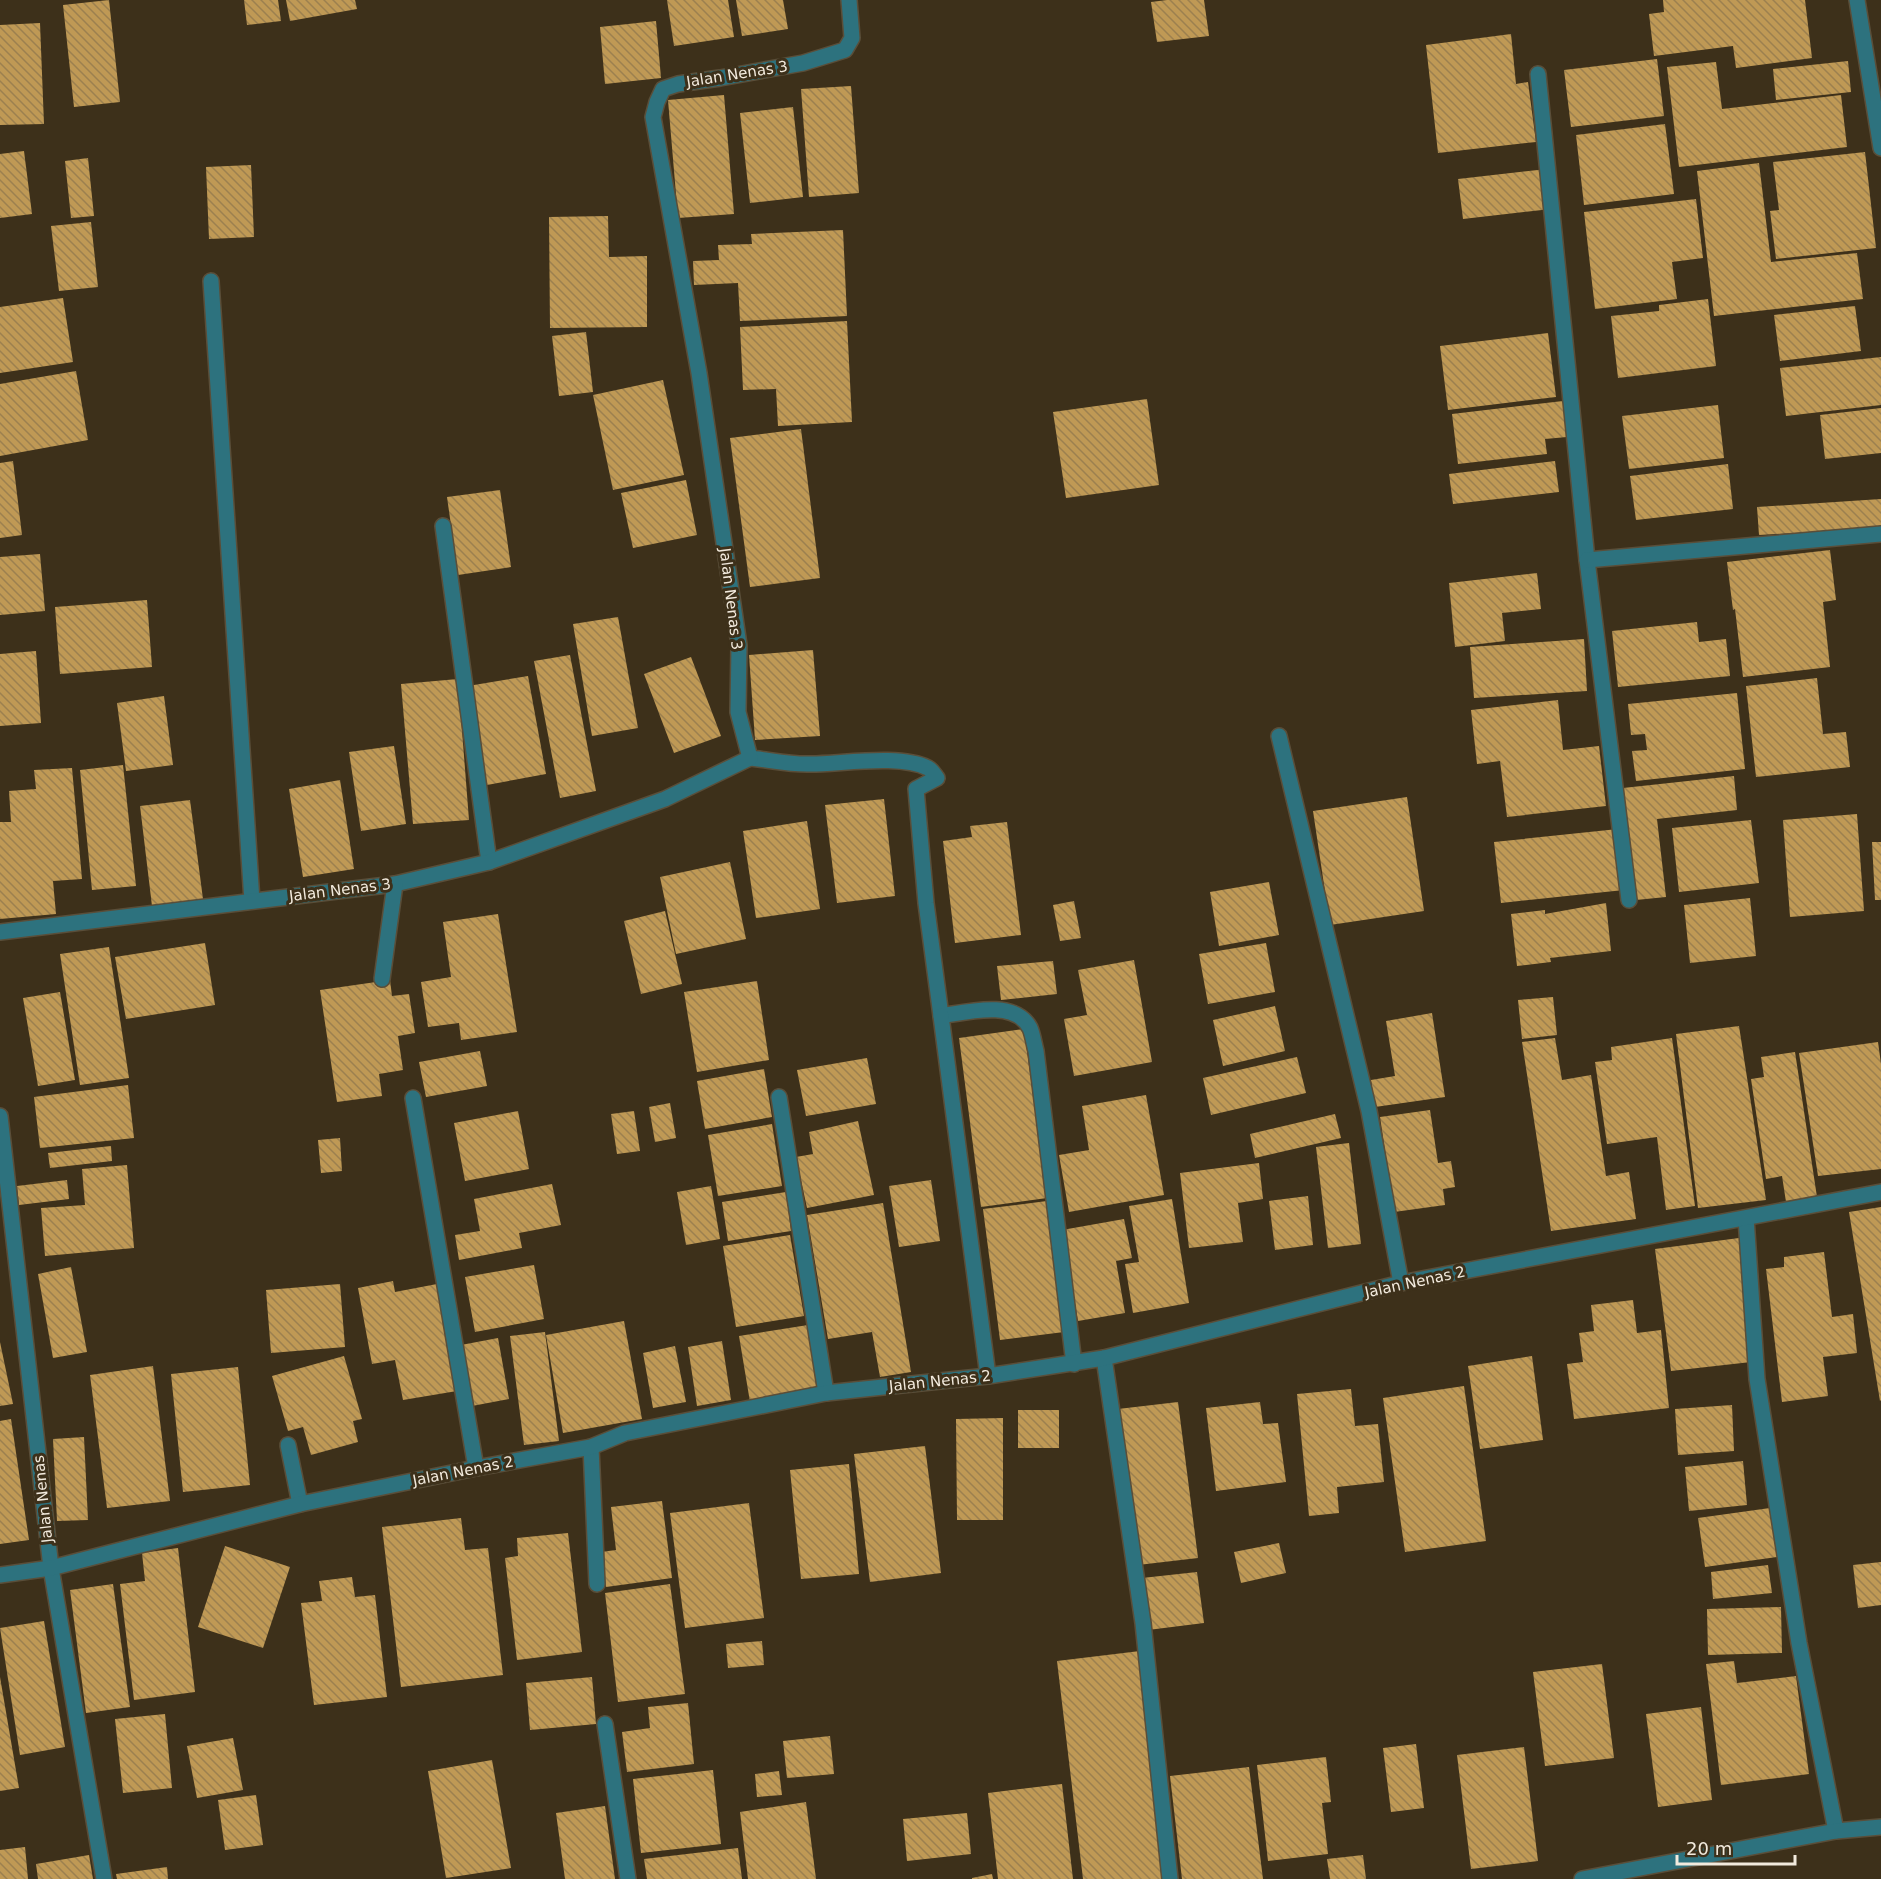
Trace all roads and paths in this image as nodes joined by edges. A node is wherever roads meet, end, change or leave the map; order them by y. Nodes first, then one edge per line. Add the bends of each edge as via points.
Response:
1 (849, 0) edge
2 (1857, 0) edge
3 (1538, 74) dead end
4 (1881, 148) edge
5 (211, 281) dead end
6 (443, 526) dead end
7 (1881, 534) edge
8 (1587, 560) junction
9 (1279, 736) dead end
10 (750, 758) junction
11 (489, 862) junction
12 (395, 884) junction
13 (1629, 900) dead end
14 (252, 901) junction
15 (0, 932) edge
16 (382, 979) dead end
17 (942, 1016) junction
18 (779, 1096) dead end
19 (412, 1098) dead end
20 (0, 1116) edge
21 (1881, 1192) edge
22 (1746, 1218) junction
23 (1401, 1283) junction
24 (1104, 1358) junction
25 (1074, 1364) junction
26 (988, 1376) junction
27 (826, 1393) junction
28 (288, 1445) dead end
29 (591, 1448) junction
30 (476, 1468) junction
31 (300, 1504) junction
32 (51, 1568) junction
33 (0, 1575) edge
34 (597, 1584) dead end
35 (605, 1724) dead end
36 (1881, 1827) edge
37 (1836, 1830) junction
38 (104, 1879) edge
39 (628, 1879) edge
40 (1170, 1879) edge
41 (1582, 1879) edge

1 - 10 street, Jalan Nenas 3 via 852,38 845,50 803,63 678,84 663,90 653,117 700,385 739,645 738,711
2 - 4 street
3 - 8 street
5 - 14 street
6 - 11 street
7 - 8 street
8 - 13 street
9 - 23 street via 1369,1111
10 - 11 street, Jalan Nenas 3 via 665,799
10 - 17 street via 809,765 907,763 926,767 937,778 916,789 926,903
11 - 12 street, Jalan Nenas 3
12 - 14 street, Jalan Nenas 3
12 - 16 street
14 - 15 street, Jalan Nenas 3
17 - 25 street via 993,1009 1019,1015 1030,1028
17 - 26 street
18 - 27 street
19 - 30 street
20 - 32 street, Jalan Nenas
21 - 22 street, Jalan Nenas 2
22 - 23 street, Jalan Nenas 2
22 - 37 street via 1759,1388 1799,1643
23 - 24 street, Jalan Nenas 2
24 - 25 street, Jalan Nenas 2
24 - 40 street via 1143,1623
25 - 26 street, Jalan Nenas 2
26 - 27 street, Jalan Nenas 2
27 - 29 street, Jalan Nenas 2 via 625,1433
28 - 31 street
29 - 30 street, Jalan Nenas 2
29 - 34 street
30 - 31 street, Jalan Nenas 2
31 - 32 street, Jalan Nenas 2
32 - 33 street, Jalan Nenas 2
32 - 38 street, Jalan Nenas
35 - 39 street
36 - 37 street
37 - 41 street

